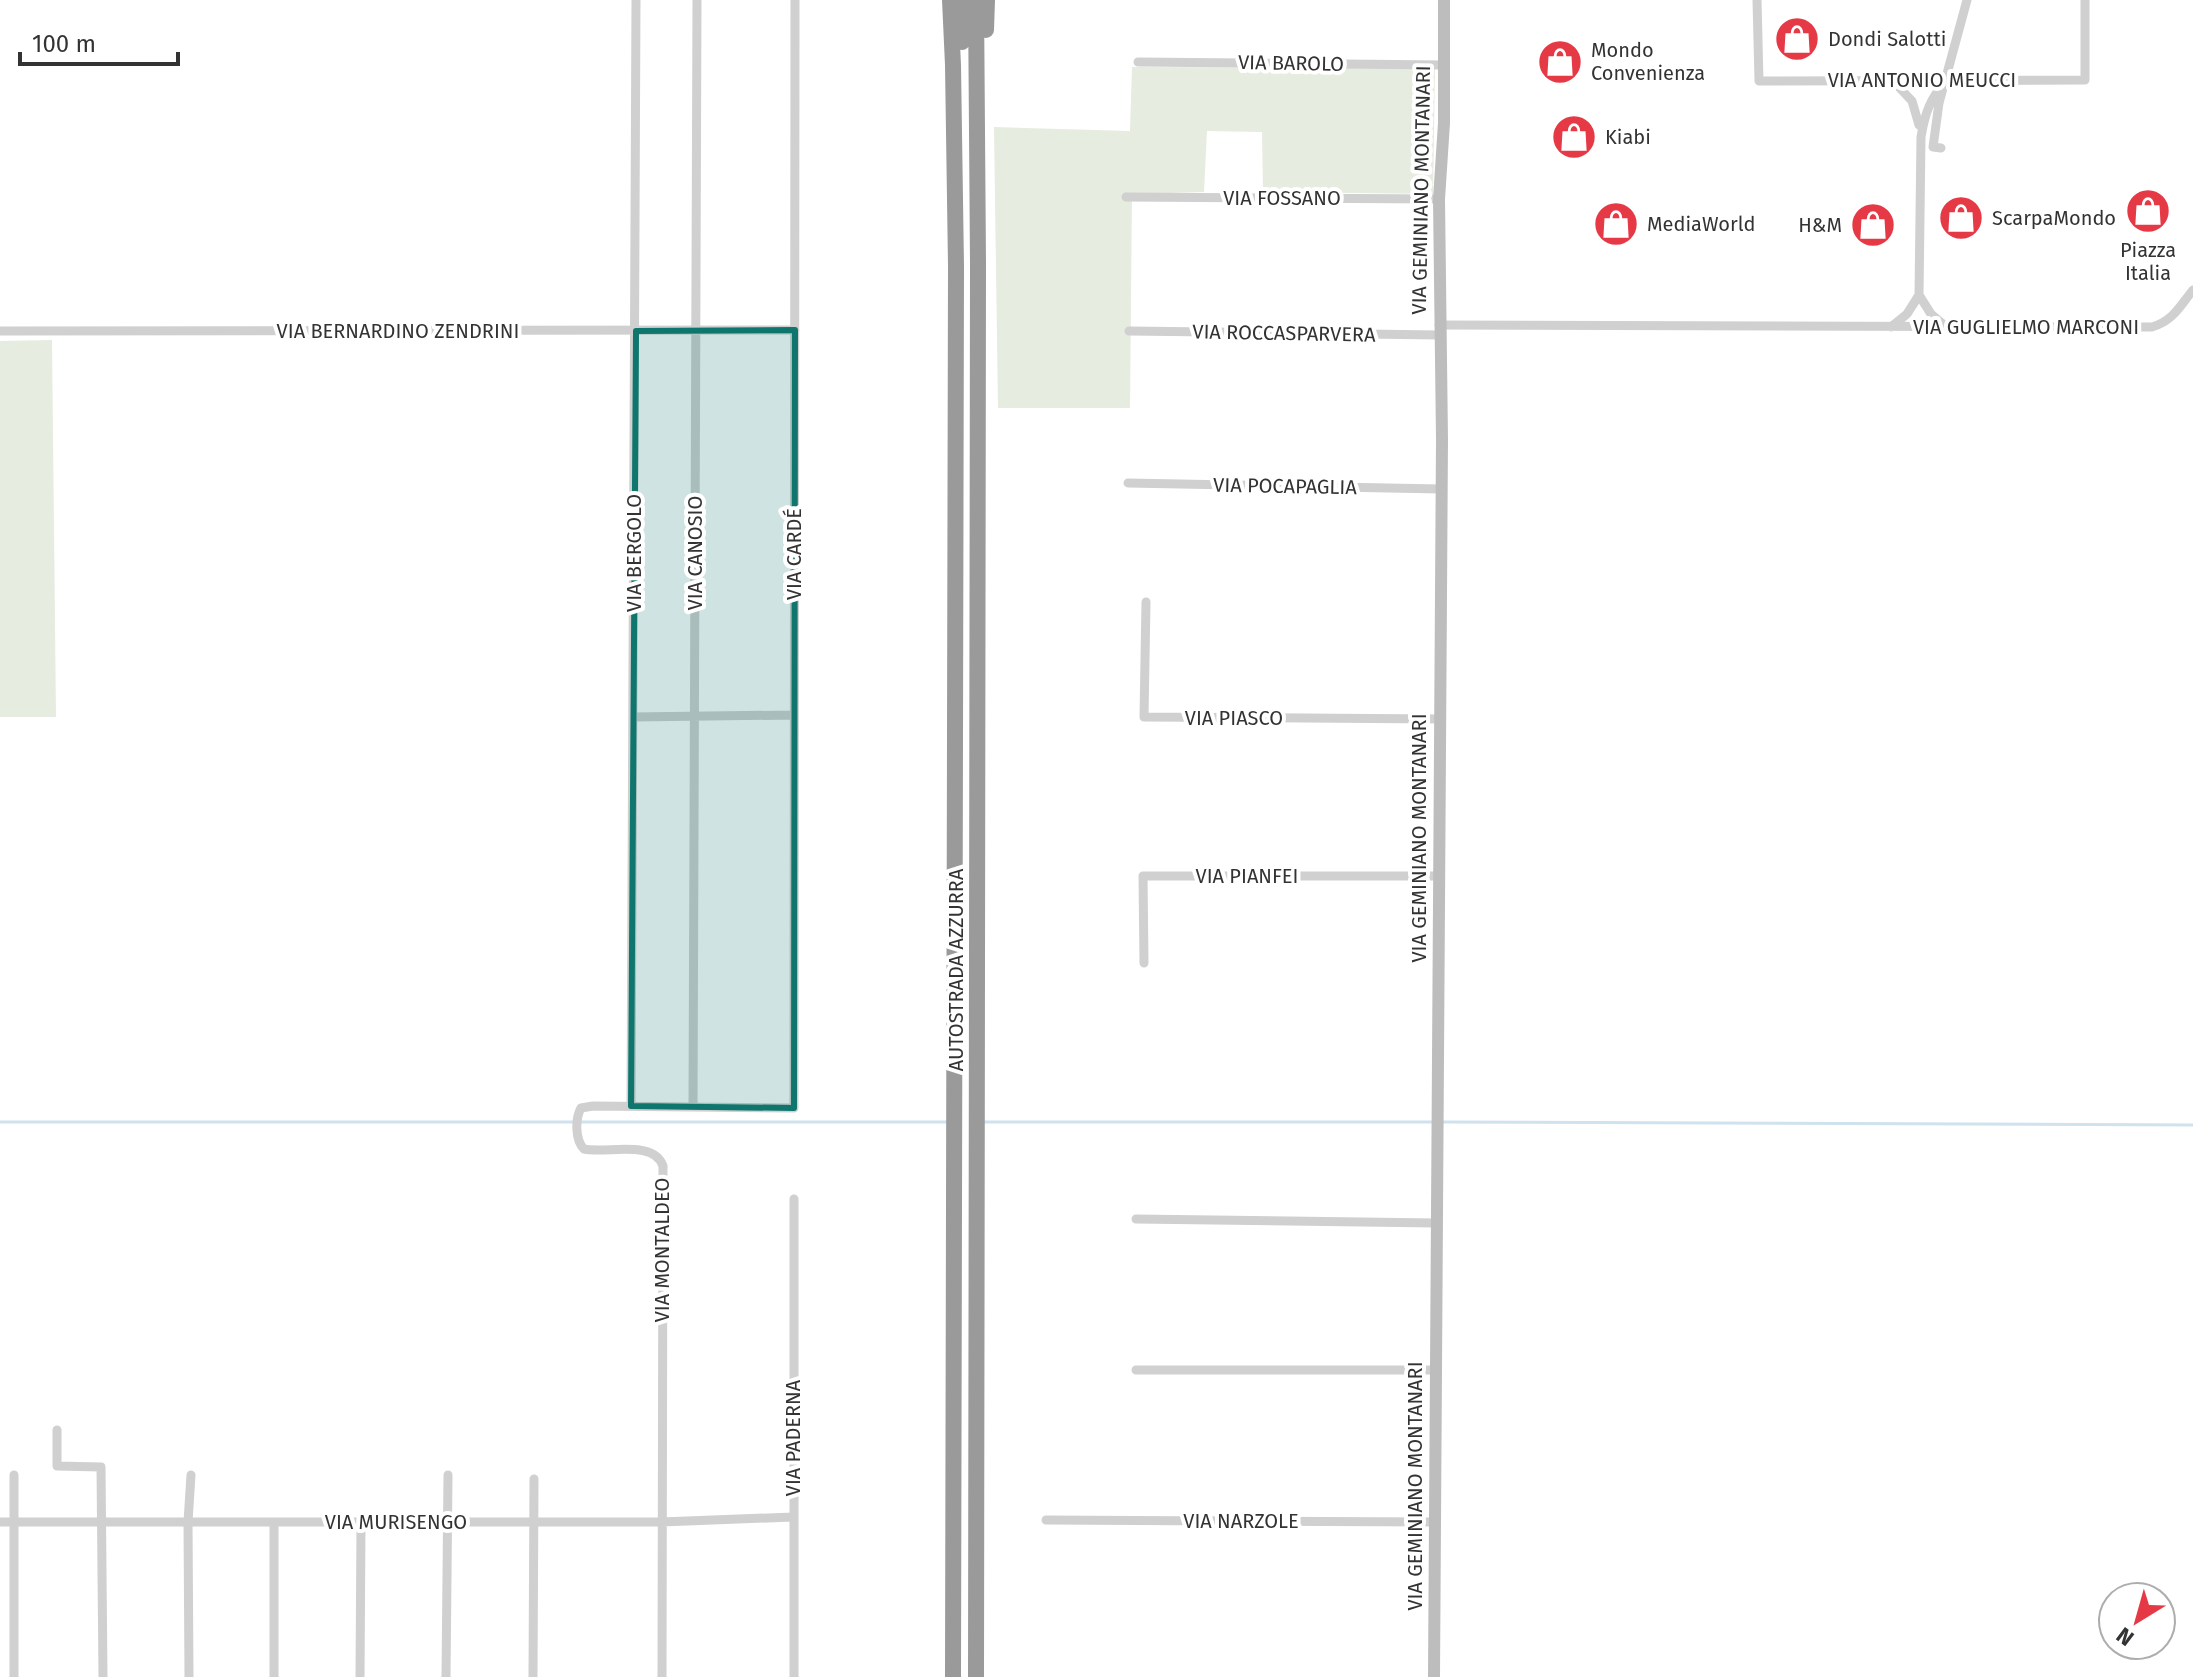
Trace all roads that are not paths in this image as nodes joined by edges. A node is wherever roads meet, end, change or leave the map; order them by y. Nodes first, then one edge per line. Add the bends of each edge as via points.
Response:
1 (636, 0) edge
2 (697, 0) edge
3 (795, 0) edge
4 (950, 0) edge
5 (962, 0) edge
6 (976, 0) edge
7 (987, 0) edge
8 (1444, 0) edge
9 (1757, 0) edge
10 (1967, 0) edge
11 (2085, 0) edge
12 (1138, 62) dead end
13 (1444, 65) junction
14 (1913, 80) junction
15 (1926, 80) junction
16 (1947, 80) junction
17 (1892, 81) junction
18 (1930, 100) junction
19 (1912, 101) junction
20 (1921, 137) junction
21 (1941, 148) dead end
22 (1126, 197) dead end
23 (1439, 199) junction
24 (978, 264) junction
25 (956, 266) junction
26 (2193, 290) edge
27 (1919, 295) junction
28 (1891, 327) junction
29 (1947, 327) junction
30 (697, 329) junction
31 (795, 330) junction
32 (1439, 330) junction
33 (0, 331) edge
34 (636, 331) junction
35 (1129, 331) dead end
36 (1128, 483) dead end
37 (1441, 489) junction
38 (1146, 602) dead end
39 (794, 715) junction
40 (694, 716) junction
41 (633, 717) junction
42 (1440, 719) junction
43 (1438, 876) junction
44 (1144, 963) dead end
45 (631, 1106) junction
46 (693, 1107) junction
47 (794, 1108) joint
48 (794, 1199) dead end
49 (1136, 1219) dead end
50 (1436, 1223) junction
51 (1136, 1370) dead end
52 (1436, 1370) junction
53 (57, 1430) dead end
54 (14, 1475) dead end
55 (191, 1475) dead end
56 (448, 1475) dead end
57 (534, 1479) dead end
58 (793, 1517) junction
59 (1046, 1520) dead end
60 (0, 1522) edge
61 (13, 1522) junction
62 (102, 1522) junction
63 (188, 1522) junction
64 (274, 1522) junction
65 (361, 1522) junction
66 (448, 1522) junction
67 (533, 1522) junction
68 (661, 1522) junction
69 (1435, 1522) junction
70 (14, 1677) edge
71 (103, 1677) edge
72 (189, 1677) edge
73 (274, 1677) edge
74 (360, 1677) edge
75 (446, 1677) edge
76 (533, 1677) edge
77 (662, 1677) edge
78 (794, 1677) edge
79 (953, 1677) edge
80 (976, 1677) edge
81 (1434, 1677) edge

1 - 34 street, VIA BERGOLO
2 - 30 street, VIA CANOSIO
3 - 31 street, VIA CARDÉ
4 - 25 highway
5 - 25 highway
6 - 24 highway
7 - 24 highway
8 - 13 street, VIA GEMINIANO MONTANARI
9 - 17 street, VIA ANTONIO MEUCCI via 1759,81
10 - 16 street
11 - 16 street, VIA ANTONIO MEUCCI via 2085,80
12 - 13 street, VIA BAROLO
13 - 23 street, VIA GEMINIANO MONTANARI
14 - 15 street, VIA ANTONIO MEUCCI
14 - 17 street, VIA ANTONIO MEUCCI
14 - 19 street
15 - 16 street, VIA ANTONIO MEUCCI
15 - 18 street
16 - 18 street
16 - 21 street via 1933,147
17 - 19 street
18 - 20 street
19 - 20 street
20 - 27 street
22 - 23 street, VIA FOSSANO
23 - 32 street, VIA GEMINIANO MONTANARI
24 - 80 highway, AUTOSTRADA AZZURRA
25 - 79 highway, AUTOSTRADA AZZURRA
26 - 29 street, VIA GUGLIELMO MARCONI via 2175,315 2152,327
27 - 28 street
27 - 29 street
28 - 29 street, VIA GUGLIELMO MARCONI
28 - 32 street, VIA GUGLIELMO MARCONI
30 - 31 street, VIA BERNARDINO ZENDRINI
30 - 34 street, VIA BERNARDINO ZENDRINI
30 - 40 street, VIA CANOSIO
31 - 39 street, VIA CARDÉ
32 - 35 street, VIA ROCCASPARVERA
32 - 37 street, VIA GEMINIANO MONTANARI
33 - 34 street, VIA BERNARDINO ZENDRINI
34 - 41 street, VIA BERGOLO
36 - 37 street, VIA POCAPAGLIA
37 - 42 street, VIA GEMINIANO MONTANARI
38 - 42 street, VIA PIASCO via 1144,717
39 - 40 street
39 - 47 street, VIA CARDÉ
40 - 41 street
40 - 46 street, VIA CANOSIO
41 - 45 street, VIA BERGOLO
42 - 43 street, VIA GEMINIANO MONTANARI
43 - 44 street, VIA PIANFEI via 1143,876
43 - 50 street, VIA GEMINIANO MONTANARI
45 - 46 street, VIA MONTALDEO
45 - 68 street, VIA MONTALDEO via 583,1107 577,1118 578,1143 586,1150 645,1151 662,1163
46 - 47 street, VIA MONTALDEO
48 - 58 street, VIA PADERNA
49 - 50 street
50 - 52 street, VIA GEMINIANO MONTANARI
51 - 52 street
52 - 69 street, VIA GEMINIANO MONTANARI
53 - 62 street via 57,1466 101,1467
54 - 61 street
55 - 63 street
56 - 66 street
57 - 67 street
58 - 68 street, VIA MURISENGO
58 - 78 street, VIA PADERNA
59 - 69 street, VIA NARZOLE
60 - 61 street, VIA MURISENGO
61 - 62 street, VIA MURISENGO
61 - 70 street
62 - 63 street, VIA MURISENGO
62 - 71 street
63 - 64 street, VIA MURISENGO
63 - 72 street
64 - 65 street, VIA MURISENGO
64 - 73 street
65 - 66 street, VIA MURISENGO
65 - 74 street
66 - 67 street, VIA MURISENGO
66 - 75 street
67 - 68 street, VIA MURISENGO
67 - 76 street
68 - 77 street, VIA MONTALDEO
69 - 81 street, VIA GEMINIANO MONTANARI

